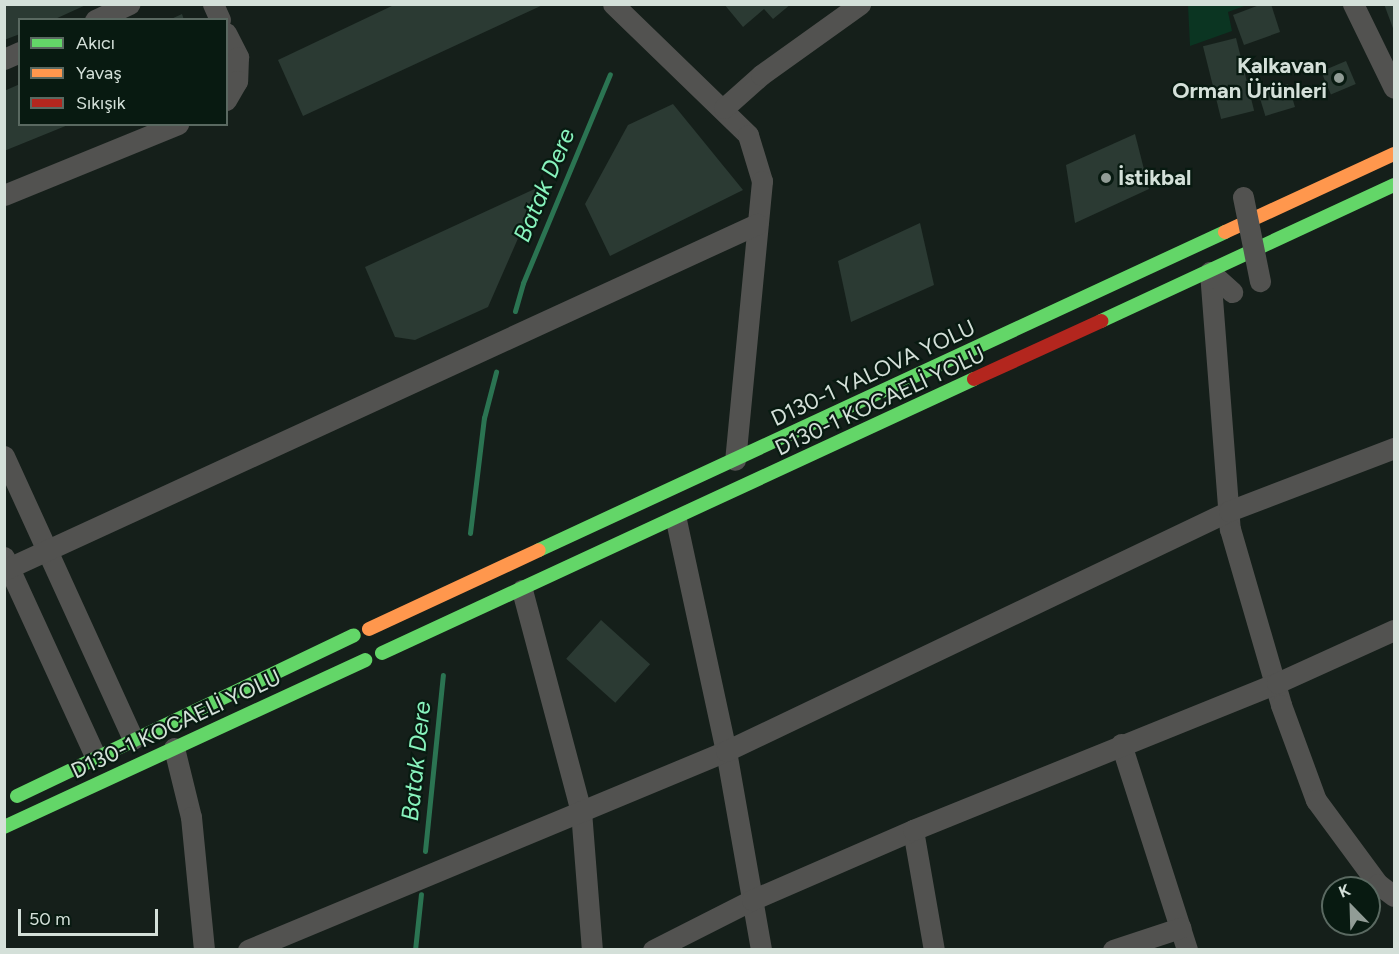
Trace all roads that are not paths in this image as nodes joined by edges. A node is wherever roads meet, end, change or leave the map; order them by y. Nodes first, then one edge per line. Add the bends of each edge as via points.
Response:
1 (130, 4) edge
2 (213, 4) edge
3 (613, 4) edge
4 (860, 4) edge
5 (1353, 4) edge
6 (99, 18) edge
7 (219, 18) edge
8 (228, 37) edge
9 (18, 53) edge
10 (4, 59) edge
11 (1395, 88) edge
12 (228, 97) edge
13 (724, 108) junction
14 (173, 126) edge
15 (1395, 154) edge
16 (1395, 185) edge
17 (4, 195) edge
18 (1243, 196) dead end
19 (757, 224) junction
20 (1210, 272) junction
21 (1260, 281) dead end
22 (1232, 292) dead end
23 (1395, 448) edge
24 (4, 456) edge
25 (735, 460) junction
26 (1228, 511) junction
27 (676, 520) junction
28 (45, 552) junction
29 (6, 565) edge
30 (522, 590) junction
31 (369, 629) dead end
32 (1395, 630) edge
33 (354, 635) dead end
34 (382, 653) dead end
35 (365, 660) dead end
36 (1277, 683) junction
37 (133, 740) junction
38 (1121, 744) junction
39 (174, 748) junction
40 (726, 751) junction
41 (96, 758) junction
42 (4, 802) edge
43 (581, 812) junction
44 (4, 827) edge
45 (913, 830) junction
46 (1395, 896) edge
47 (752, 900) junction
48 (1180, 928) junction
49 (204, 950) edge
50 (248, 950) edge
51 (592, 950) edge
52 (653, 950) edge
53 (761, 950) edge
54 (934, 950) edge
55 (1113, 950) edge
56 (1187, 950) edge

1 - 6 street
2 - 7 street
3 - 13 street
4 - 13 street via 761,75
5 - 11 street
8 - 12 street via 238,57 237,81
9 - 10 street
13 - 19 street via 748,135 762,181
14 - 17 street
15 - 25 highway, D130-1 YALOVA YOLU via 1285,194
16 - 20 highway, D130-1 KOCAELİ YOLU
18 - 21 street, bridge
19 - 25 street
19 - 28 street
20 - 22 street
20 - 26 street
20 - 27 highway, D130-1 KOCAELİ YOLU
23 - 26 street
24 - 28 street
25 - 31 highway, D130-1 YALOVA YOLU
26 - 36 street via 1230,529
26 - 40 street
27 - 30 highway, D130-1 KOCAELİ YOLU
27 - 40 street
28 - 29 street
28 - 37 street
29 - 41 street
30 - 34 highway, D130-1 KOCAELİ YOLU
30 - 43 street
32 - 36 street
33 - 37 highway
35 - 39 highway, D130-1 KOCAELİ YOLU
36 - 38 street
36 - 46 street via 1281,705 1316,800 1378,884
37 - 41 highway
38 - 45 street
38 - 48 street
39 - 44 highway, D130-1 KOCAELİ YOLU
39 - 49 street via 191,817
40 - 43 street
40 - 47 street
41 - 42 highway
43 - 50 street
43 - 51 street
45 - 47 street
45 - 54 street
47 - 52 street
47 - 53 street
48 - 55 street
48 - 56 street

